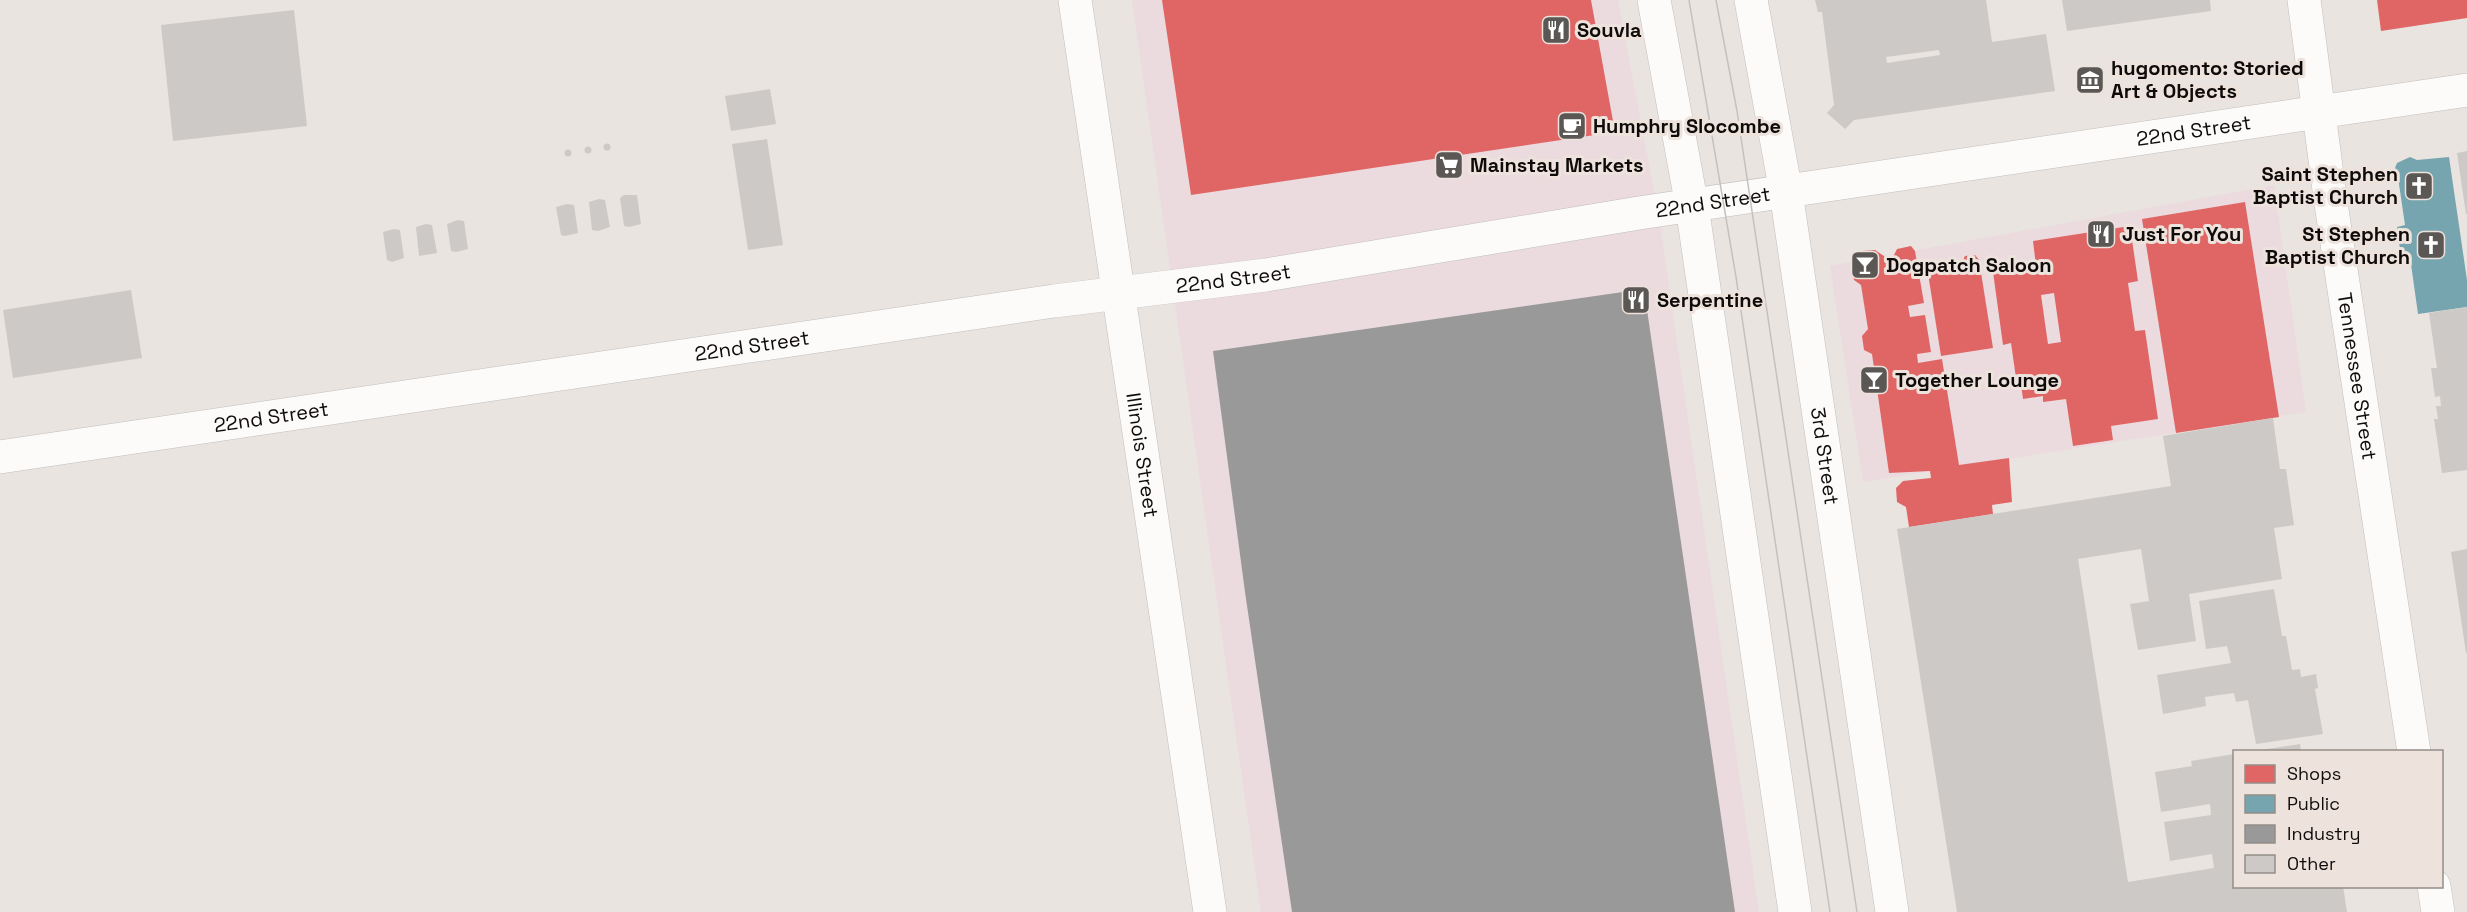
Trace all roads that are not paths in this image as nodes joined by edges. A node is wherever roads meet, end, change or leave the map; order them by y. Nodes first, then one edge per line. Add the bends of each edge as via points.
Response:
1 (1075, 0) edge
2 (1654, 0) edge
3 (1751, 0) edge
4 (2304, 0) edge
5 (2467, 90) edge
6 (2319, 112) junction
7 (1786, 192) junction
8 (1692, 206) junction
9 (1118, 293) junction
10 (0, 456) edge
11 (2414, 750) edge
12 (2434, 888) edge
13 (1210, 912) edge
14 (1795, 912) edge
15 (1892, 912) edge
16 (2438, 912) edge

1 - 9 street, Illinois Street
2 - 8 street
3 - 7 street, 3rd Street
4 - 6 street, Tennessee Street
5 - 6 street, 22nd Street
6 - 7 street, 22nd Street
6 - 11 street, Tennessee Street
7 - 8 street, 22nd Street
7 - 15 street, 3rd Street
8 - 9 street, 22nd Street via 1266,275
8 - 14 street
9 - 10 street, 22nd Street
9 - 13 street, Illinois Street
12 - 16 street

